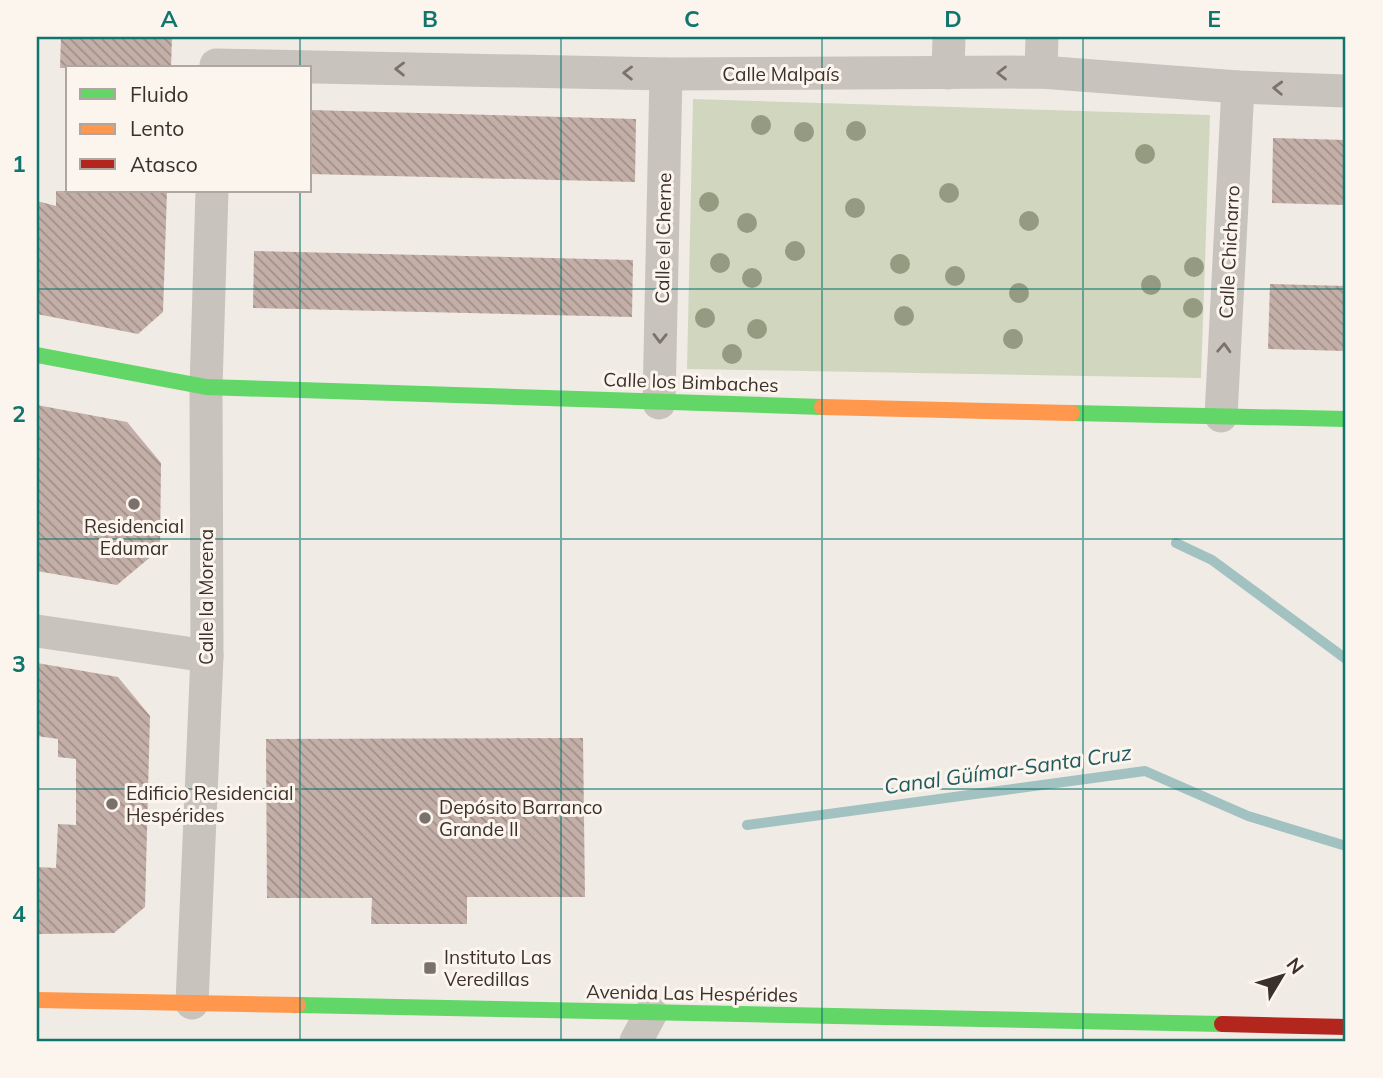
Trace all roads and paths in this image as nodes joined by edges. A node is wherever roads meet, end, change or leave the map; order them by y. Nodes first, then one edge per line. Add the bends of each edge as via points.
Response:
1 (949, 37) edge
2 (1042, 37) edge
3 (216, 57) edge
4 (1041, 72) junction
5 (948, 73) junction
6 (666, 74) junction
7 (1238, 87) junction
8 (1346, 91) edge
9 (212, 192) edge
10 (37, 355) edge
11 (206, 387) junction
12 (659, 402) junction
13 (1221, 416) junction
14 (1346, 419) edge
15 (37, 631) edge
16 (207, 656) junction
17 (37, 1000) edge
18 (192, 1003) junction
19 (643, 1027) edge
20 (1346, 1027) edge

1 - 5 street
2 - 4 street
6 -> 3 street, Calle Malpaís
4 -> 5 street, Calle Malpaís
4 - 7 street, Calle Malpaís
5 - 6 street, Calle Malpaís
6 -> 12 street, Calle el Cherne
8 -> 7 street, Calle Malpaís
13 -> 7 street, Calle Chicharro
9 - 11 street, Calle la Morena
10 - 11 street, Calle los Bimbaches
11 - 12 street, Calle los Bimbaches
11 - 16 street, Calle la Morena
12 - 13 street, Calle los Bimbaches
13 - 14 street, Calle los Bimbaches
15 - 16 street
16 - 18 street, Calle la Morena
17 - 18 street, Avenida Las Hespérides
18 - 19 street, Avenida Las Hespérides
19 - 20 street, Avenida Las Hespérides

